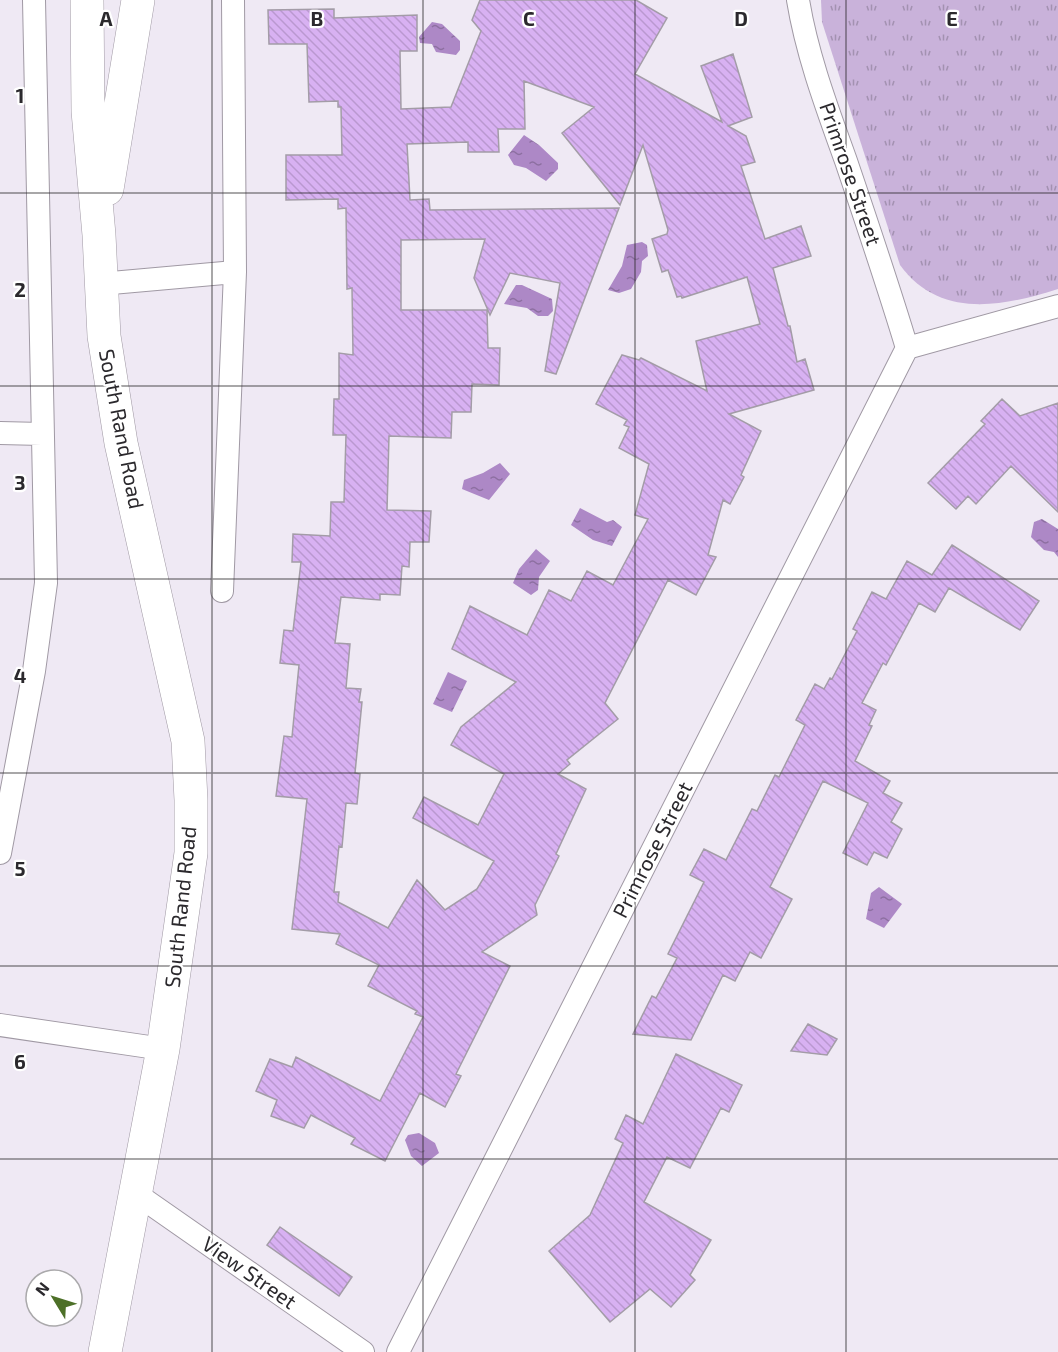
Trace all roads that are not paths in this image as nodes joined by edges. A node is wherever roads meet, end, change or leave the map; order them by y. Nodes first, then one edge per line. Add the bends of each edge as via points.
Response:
1 (34, 0) edge
2 (87, 0) edge
3 (138, 0) edge
4 (233, 0) edge
5 (798, 0) edge
6 (99, 235) junction
7 (235, 272) junction
8 (100, 284) junction
9 (1058, 306) edge
10 (907, 348) junction
11 (0, 434) edge
12 (42, 434) junction
13 (222, 591) dead end
14 (0, 853) edge
15 (0, 1025) edge
16 (163, 1049) junction
17 (135, 1193) junction
18 (105, 1352) edge
19 (363, 1352) edge
20 (398, 1352) edge

1 - 12 street
2 - 6 main road, South Rand Road via 88,111
3 - 6 main road, South Rand Road
4 - 7 street
5 - 10 street, Primrose Street via 821,91
6 - 8 main road, South Rand Road
7 - 8 street
7 - 13 street
8 - 16 main road, South Rand Road via 121,443 188,741 191,853
9 - 10 street
10 - 20 street, Primrose Street
11 - 12 street
12 - 14 street via 46,583 42,626
15 - 16 street
16 - 17 main road, South Rand Road
17 - 18 main road, South Rand Road
17 - 19 street, View Street

